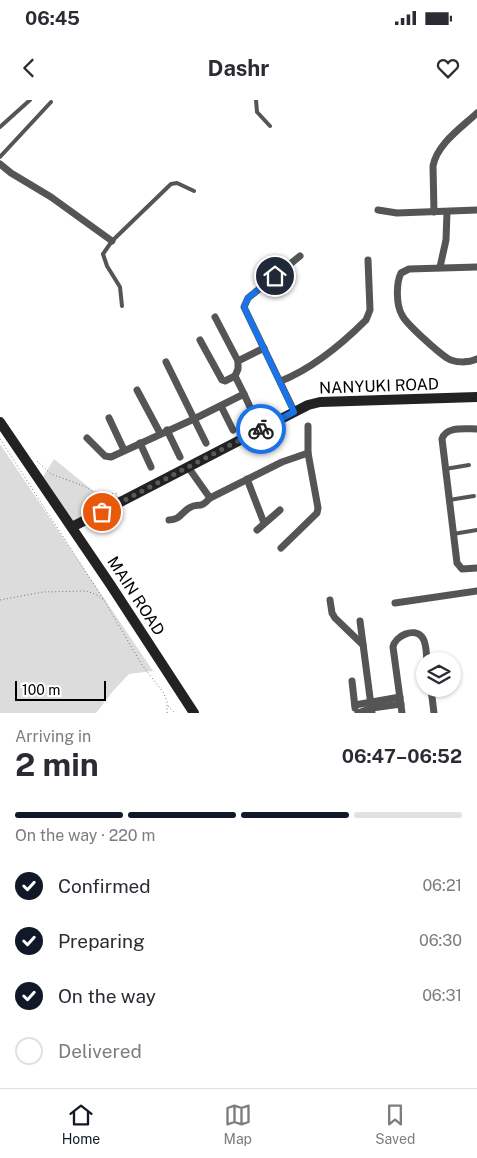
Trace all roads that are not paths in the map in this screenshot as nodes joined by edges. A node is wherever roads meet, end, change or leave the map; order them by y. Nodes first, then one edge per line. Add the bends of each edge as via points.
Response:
1 (30, 100) edge
2 (256, 100) edge
3 (51, 102) dead end
4 (477, 113) edge
5 (270, 126) dead end
6 (0, 127) edge
7 (0, 157) edge
8 (0, 164) edge
9 (194, 191) dead end
10 (378, 210) dead end
11 (477, 210) edge
12 (434, 212) junction
13 (448, 212) junction
14 (112, 241) junction
15 (300, 256) dead end
16 (368, 260) dead end
17 (477, 266) edge
18 (440, 268) junction
19 (122, 306) dead end
20 (215, 316) dead end
21 (200, 340) dead end
22 (264, 348) junction
23 (477, 359) edge
24 (238, 361) junction
25 (166, 362) dead end
26 (235, 376) junction
27 (281, 381) junction
28 (137, 390) dead end
29 (244, 394) junction
30 (477, 397) edge
31 (221, 406) junction
32 (294, 412) junction
33 (109, 418) dead end
34 (255, 418) dead end
35 (194, 419) junction
36 (0, 422) edge
37 (308, 426) dead end
38 (477, 429) edge
39 (167, 430) junction
40 (233, 430) dead end
41 (160, 434) junction
42 (87, 438) dead end
43 (140, 443) junction
44 (206, 443) dead end
45 (124, 450) junction
46 (308, 453) junction
47 (180, 457) dead end
48 (469, 465) dead end
49 (151, 467) dead end
50 (188, 467) junction
51 (445, 469) junction
52 (247, 479) junction
53 (474, 496) dead end
54 (210, 498) junction
55 (449, 500) junction
56 (280, 510) dead end
57 (169, 520) dead end
58 (264, 523) junction
59 (72, 528) junction
60 (257, 530) dead end
61 (477, 530) edge
62 (453, 534) junction
63 (281, 548) dead end
64 (477, 568) edge
65 (477, 591) edge
66 (330, 600) dead end
67 (395, 602) dead end
68 (360, 621) dead end
69 (363, 644) junction
70 (426, 652) edge
71 (352, 681) dead end
72 (432, 697) edge
73 (400, 700) junction
74 (372, 708) edge
75 (356, 710) edge
76 (194, 713) edge
77 (402, 713) edge
78 (434, 713) edge

1 - 6 lane
2 - 5 lane via 257,112
3 - 7 lane
4 - 12 street via 443,145 434,160
8 - 14 street
9 - 14 lane via 177,182 171,184
10 - 12 street
11 - 13 street
12 - 13 street
13 - 18 street
14 - 19 lane via 103,259 120,286
15 - 22 street via 244,304
16 - 27 street via 370,310 366,320 311,366
17 - 18 street
18 - 23 street via 409,269 400,273 400,311 405,320 447,358 459,362
20 - 24 street
21 - 26 street via 222,380
22 - 24 street
22 - 27 street
24 - 26 street
25 - 35 street
26 - 29 street
27 - 32 street
28 - 41 street
29 - 31 street
29 - 34 street
30 - 32 street, NANYUKI ROAD via 320,402
31 - 35 street
31 - 40 street
32 - 50 street, NANYUKI ROAD
33 - 45 street
35 - 39 street
35 - 44 street
36 - 59 street, MAIN ROAD
37 - 46 street
38 - 51 street via 449,430 443,435
39 - 41 street
39 - 47 street
41 - 43 street
42 - 45 street via 107,457
43 - 45 street
43 - 49 street
46 - 52 street via 285,460
46 - 63 street via 317,513
48 - 51 lane
50 - 54 street
50 - 59 street, NANYUKI ROAD
51 - 55 street
52 - 54 street
52 - 58 street
53 - 55 lane
54 - 57 street via 203,506 190,507 180,518
55 - 62 street
56 - 58 street
58 - 60 street
59 - 76 street, MAIN ROAD
61 - 62 lane
62 - 64 street via 458,566 462,569
65 - 67 street
66 - 69 street via 336,618
68 - 69 street
69 - 74 street
70 - 73 street via 420,635 414,633 396,639 393,647
71 - 75 street
72 - 78 street
73 - 74 street
73 - 77 street
74 - 75 street

